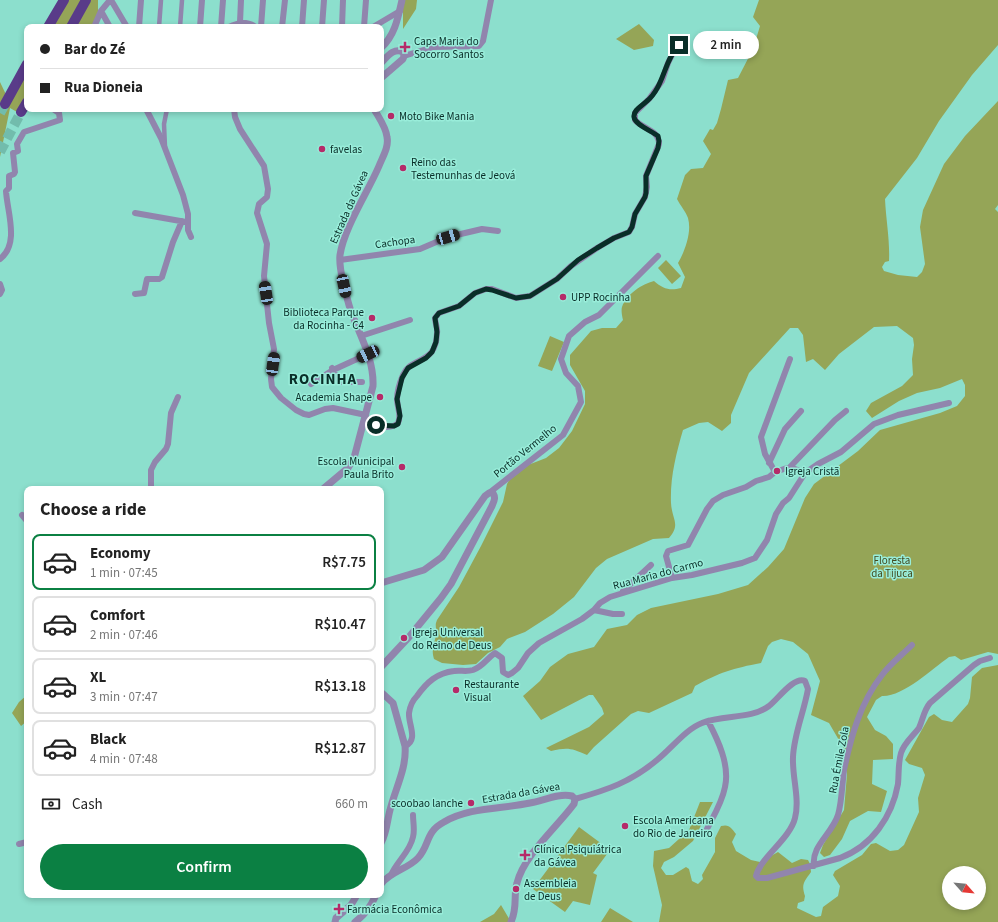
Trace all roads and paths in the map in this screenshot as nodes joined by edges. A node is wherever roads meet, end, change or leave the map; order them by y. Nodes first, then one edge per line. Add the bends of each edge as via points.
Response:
1 (64, 0) edge
2 (86, 0) edge
3 (111, 0) edge
4 (141, 0) edge
5 (161, 0) edge
6 (182, 0) edge
7 (202, 0) edge
8 (223, 0) edge
9 (241, 0) edge
10 (263, 0) edge
11 (285, 0) edge
12 (304, 0) edge
13 (343, 0) edge
14 (366, 0) edge
15 (402, 0) edge
16 (491, 0) edge
17 (322, 1) edge
18 (101, 11) junction
19 (400, 11) junction
20 (240, 22) junction
21 (50, 24) edge
22 (73, 24) edge
23 (95, 24) edge
24 (108, 24) edge
25 (125, 24) edge
26 (139, 24) edge
27 (159, 24) edge
28 (180, 24) edge
29 (200, 24) edge
30 (221, 24) edge
31 (236, 24) edge
32 (249, 24) edge
33 (261, 24) edge
34 (282, 24) edge
35 (302, 24) edge
36 (322, 24) edge
37 (342, 24) edge
38 (364, 24) edge
39 (378, 24) edge
40 (682, 43) dead end
41 (384, 46) edge
42 (404, 56) junction
43 (384, 60) edge
44 (24, 69) edge
45 (384, 76) edge
46 (5, 104) tunnel mouth
47 (24, 107) edge
48 (21, 112) tunnel mouth
49 (57, 112) edge
50 (148, 112) edge
51 (166, 112) edge
52 (235, 112) edge
53 (376, 112) edge
54 (166, 152) junction
55 (135, 213) dead end
56 (185, 222) junction
57 (498, 231) dead end
58 (191, 237) dead end
59 (658, 256) dead end
60 (0, 259) edge
61 (340, 260) junction
62 (0, 284) edge
63 (0, 294) edge
64 (135, 294) dead end
65 (410, 320) dead end
66 (361, 336) junction
67 (368, 354) junction
68 (790, 359) dead end
69 (332, 368) junction
70 (362, 382) dead end
71 (311, 384) dead end
72 (178, 397) dead end
73 (949, 403) dead end
74 (801, 411) dead end
75 (846, 411) dead end
76 (365, 418) junction
77 (769, 463) junction
78 (790, 467) junction
79 (775, 472) junction
80 (806, 473) junction
81 (151, 486) edge
82 (327, 486) edge
83 (488, 493) junction
84 (22, 515) dead end
85 (24, 517) edge
86 (651, 565) dead end
87 (672, 578) junction
88 (384, 582) edge
89 (620, 593) junction
90 (594, 610) junction
91 (622, 614) dead end
92 (912, 645) dead end
93 (990, 658) dead end
94 (384, 664) edge
95 (384, 695) edge
96 (708, 721) junction
97 (405, 746) junction
98 (575, 799) junction
99 (413, 815) dead end
100 (706, 830) dead end
101 (384, 836) edge
102 (24, 843) edge
103 (19, 844) dead end
104 (814, 866) junction
105 (391, 875) junction
106 (384, 881) edge
107 (355, 898) edge
108 (374, 898) edge
109 (335, 922) edge
110 (355, 922) edge
111 (511, 922) edge

1 - 21 highway
2 - 22 highway
3 - 18 street
3 - 25 street
4 - 26 street
5 - 27 street
6 - 28 street
7 - 29 street
8 - 30 street
9 - 20 street
10 - 33 street
11 - 34 street
12 - 35 street
13 - 37 street
14 - 38 street
15 - 19 street
16 - 42 street via 483,41 479,46 433,46
17 - 36 street
18 - 23 street
18 - 24 street
19 - 39 street
19 - 41 street via 393,33
20 - 31 street
20 - 32 street
40 - 76 street via 674,51 662,81 650,99 635,113 635,120 656,135 659,144 646,176 645,197 635,214 631,230 578,260 557,279 530,296 516,298 486,289 475,293 459,306 437,314 436,342 432,352 408,368 402,378 397,399 400,416 398,424 376,425
42 - 43 street via 403,52 395,50
42 - 45 street via 400,63
44 - 46 highway
47 - 48 highway
49 - 60 street via 60,120 24,132 17,144 18,151 13,153 15,172 9,176 9,188 6,191 10,243
50 - 54 street
51 - 54 street via 164,124
52 - 76 street via 240,129 264,166 268,186 267,196 256,209 267,244 264,276 274,349 272,387 281,398 304,414 333,408
53 - 61 street, Estrada da Gávea via 386,131 385,153 350,227
54 - 56 street via 183,195 188,214
55 - 56 street
56 - 58 street
56 - 64 street via 173,242 162,277 147,279 144,293
57 - 61 street, Cachopa via 482,229 448,237 420,249
59 - 83 street, Portão Vermelho via 599,315 585,322 569,336 561,359 566,373 578,386 580,402 563,436
61 - 66 street, Estrada da Gávea via 351,313
62 - 63 street
65 - 66 street
66 - 67 street, Estrada da Gávea
67 - 69 street
67 - 76 street, Estrada da Gávea via 373,386
68 - 77 street via 761,438
69 - 70 street via 340,382
69 - 71 street
72 - 81 street via 171,413 169,441 152,468
73 - 80 street, Rua Maria do Carmo via 874,424 841,452
74 - 77 street via 786,429
75 - 78 street
76 - 82 street, Estrada da Gávea via 351,464
77 - 79 street
78 - 79 street
78 - 80 street
79 - 87 street via 713,501 688,545 668,551 666,556
80 - 87 street, Rua Maria do Carmo via 776,514 767,540 755,558
83 - 88 street via 442,557 424,570
83 - 94 street via 495,496 492,506 451,584 425,619
84 - 85 street
86 - 89 street
87 - 89 street, Rua Maria do Carmo
89 - 90 street, Rua Maria do Carmo via 605,599
90 - 91 street
90 - 97 street, Rua Maria do Carmo via 539,643 518,668 508,675 503,672 502,658 495,653 484,664 471,671 455,671 432,678 411,706 412,739 410,744
92 - 104 street, Rua Émile Zola via 882,675 858,716 850,743 838,815 814,855
93 - 104 street via 974,665 926,708 918,729 901,753 896,792 876,834 851,854
95 - 97 street via 393,703
96 - 98 street via 694,727 638,774 606,790
96 - 100 street via 719,744 726,778 721,800
96 - 104 street via 763,710 792,684 799,680 805,681 808,689 794,744 795,818 792,828 756,876 762,879
97 - 101 street via 403,768
98 - 105 street, Estrada da Gávea via 569,796 551,798 454,817 430,833 418,859
98 - 111 street, Estrada da Gávea via 572,807 524,865 517,883 516,910
99 - 105 street via 412,841
102 - 103 street
105 - 106 street, Estrada da Gávea
107 - 109 street
108 - 110 street via 363,917

